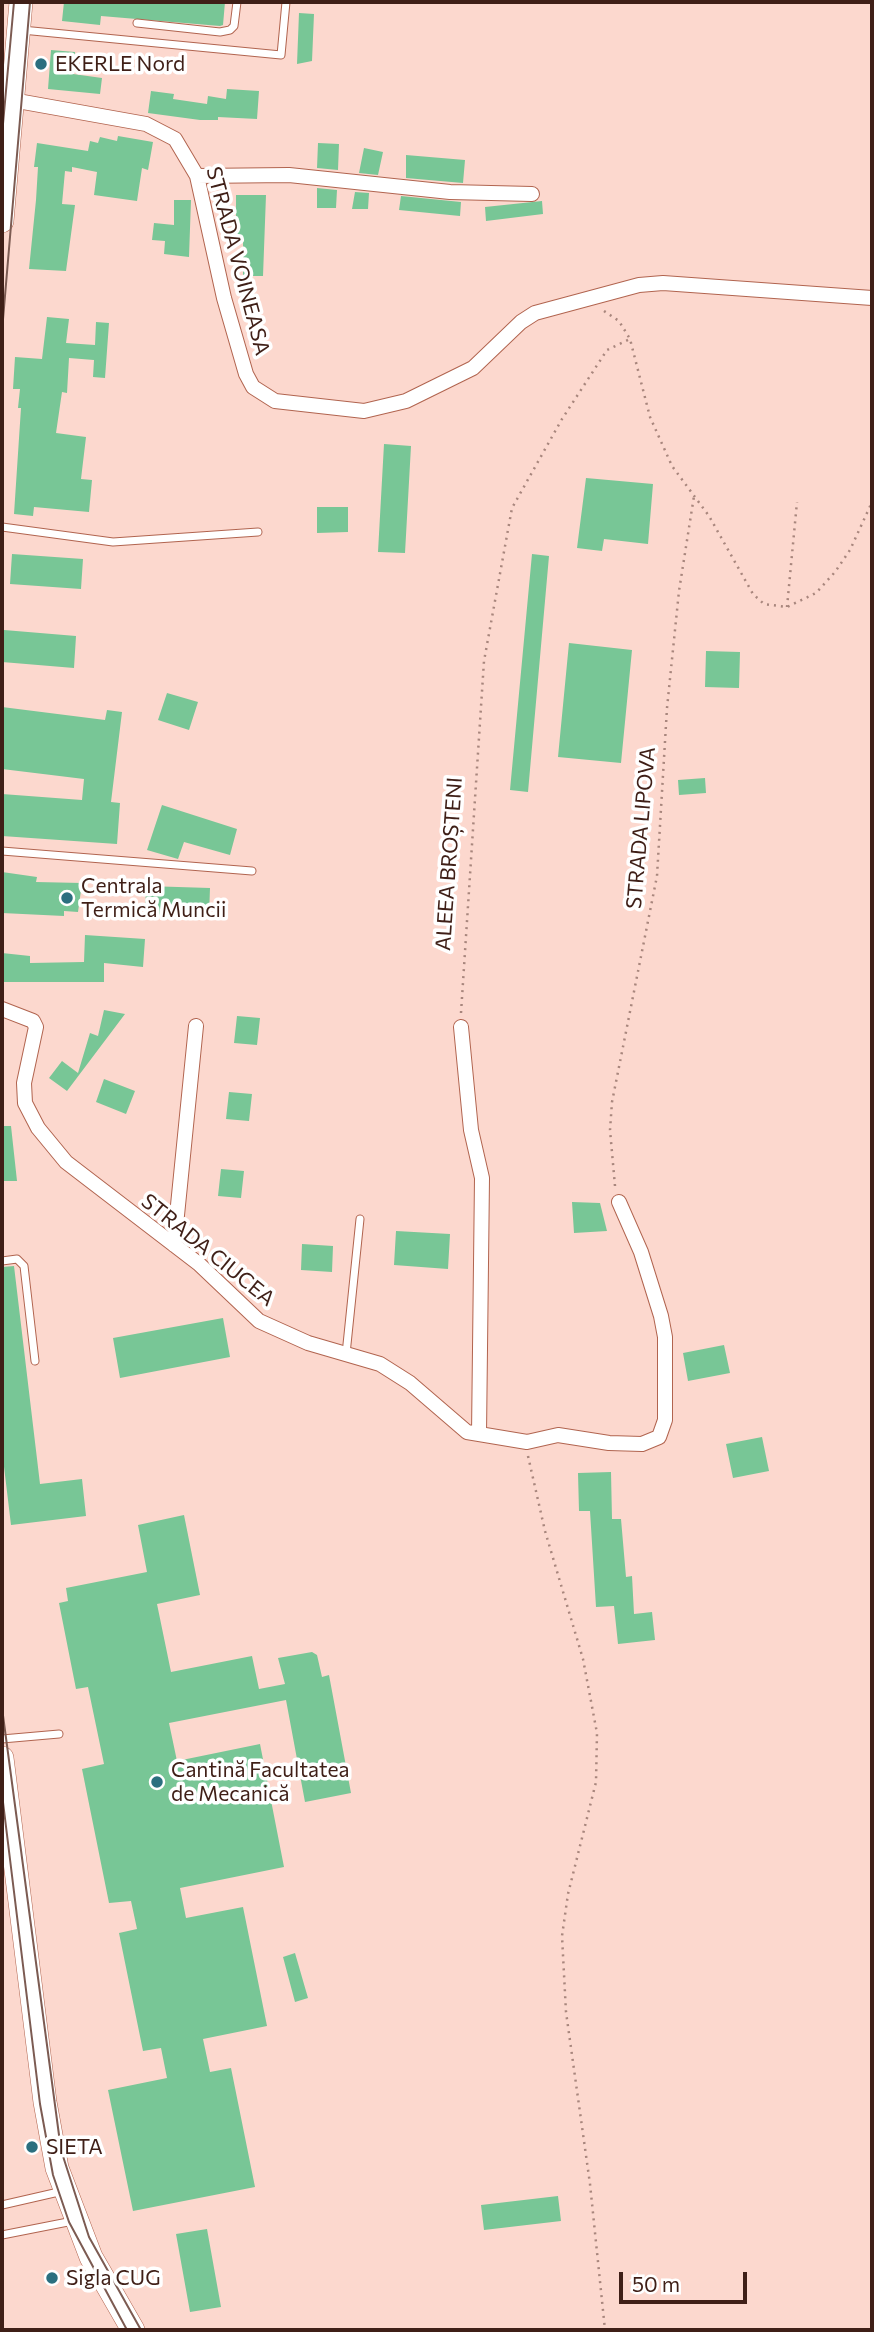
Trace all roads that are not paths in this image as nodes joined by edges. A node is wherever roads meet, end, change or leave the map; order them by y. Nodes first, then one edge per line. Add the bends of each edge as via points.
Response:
1 (21, 2) edge
2 (237, 2) edge
3 (286, 2) edge
4 (137, 23) dead end
5 (18, 30) junction
6 (12, 100) junction
7 (197, 176) junction
8 (531, 194) dead end
9 (2, 221) edge
10 (872, 298) edge
11 (2, 527) edge
12 (258, 532) dead end
13 (2, 851) edge
14 (252, 871) dead end
15 (2, 1009) edge
16 (196, 1026) dead end
17 (461, 1027) road end
18 (618, 1202) road end
19 (360, 1219) dead end
20 (174, 1245) junction
21 (2, 1261) edge
22 (346, 1354) junction
23 (35, 1361) dead end
24 (479, 1434) junction
25 (60, 1734) dead end
26 (2, 1739) edge
27 (2, 1758) edge
28 (64, 2191) junction
29 (2, 2205) edge
30 (75, 2221) junction
31 (2, 2235) edge
32 (133, 2330) edge

1 - 5 main road
2 - 4 lane via 230,30
3 - 5 lane via 281,55
5 - 6 main road
6 - 7 street, STRADA VOINEASA via 154,127 175,139
6 - 9 main road
7 - 8 street via 289,175 450,192
7 - 10 street, STRADA VOINEASA via 240,359 253,387 275,401 364,411 406,401 473,369 535,313 639,285
11 - 12 lane via 113,541
13 - 14 lane
15 - 20 street, STRADA CIUCEA via 33,1021 36,1027 24,1094 43,1135 87,1180
16 - 20 street
17 - 24 street via 471,1130 482,1178
18 - 24 street, STRADA CIUCEA via 642,1252 661,1316 664,1430 642,1444 558,1434 532,1441
19 - 22 lane
20 - 22 street, STRADA CIUCEA via 259,1321
21 - 23 lane via 17,1259 24,1266
22 - 24 street, STRADA CIUCEA via 397,1373 457,1425
25 - 26 lane
27 - 28 main road via 45,2102
28 - 29 lane
28 - 30 main road
30 - 31 lane
30 - 32 main road

